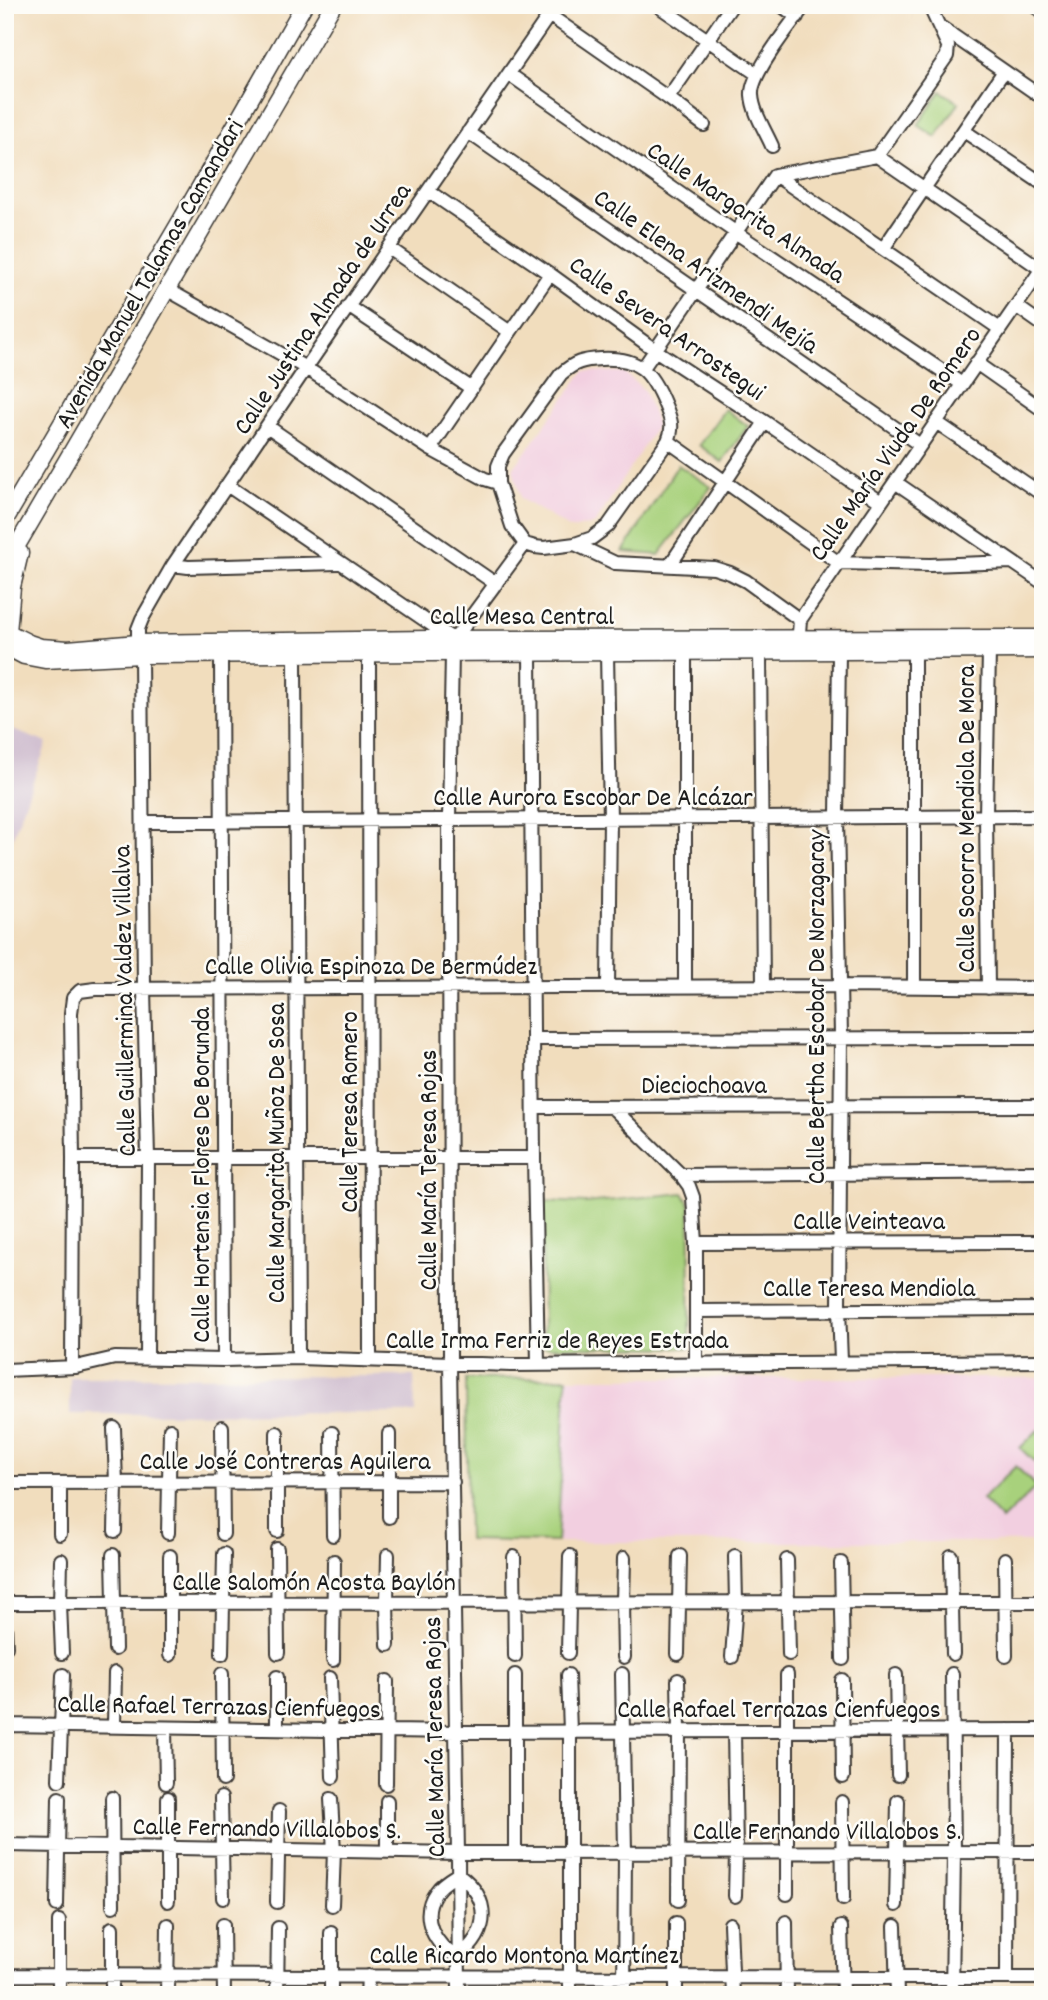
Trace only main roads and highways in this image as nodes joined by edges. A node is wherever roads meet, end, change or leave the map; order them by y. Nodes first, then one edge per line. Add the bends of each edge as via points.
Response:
1 (304, 5) edge
2 (333, 5) edge
3 (180, 222) junction
4 (168, 290) junction
5 (7, 516) edge
6 (30, 524) junction
7 (5, 566) edge
8 (6, 636) edge
9 (1043, 638) edge
10 (798, 645) junction
11 (453, 647) junction
12 (140, 649) junction
13 (1043, 650) edge

1 - 3 main road, Avenida Manuel Talamas Camandari
2 - 4 main road, Avenida Manuel Talamas Camandari
3 - 4 main road via 160,271
3 - 5 main road, Avenida Manuel Talamas Camandari
4 - 6 main road, Avenida Manuel Talamas Camandari
6 - 7 main road, Avenida Manuel Talamas Camandari
6 - 8 main road via 14,570
8 - 12 main road, Calle Mesa Central via 51,649
9 - 10 main road, Calle Mesa Central
10 - 11 main road, Calle Mesa Central
10 - 11 main road, Calle Mesa Central via 760,652 607,653
10 - 13 main road, Calle Mesa Central via 839,651
11 - 12 main road, Calle Mesa Central
11 - 12 main road, Calle Mesa Central via 221,655

